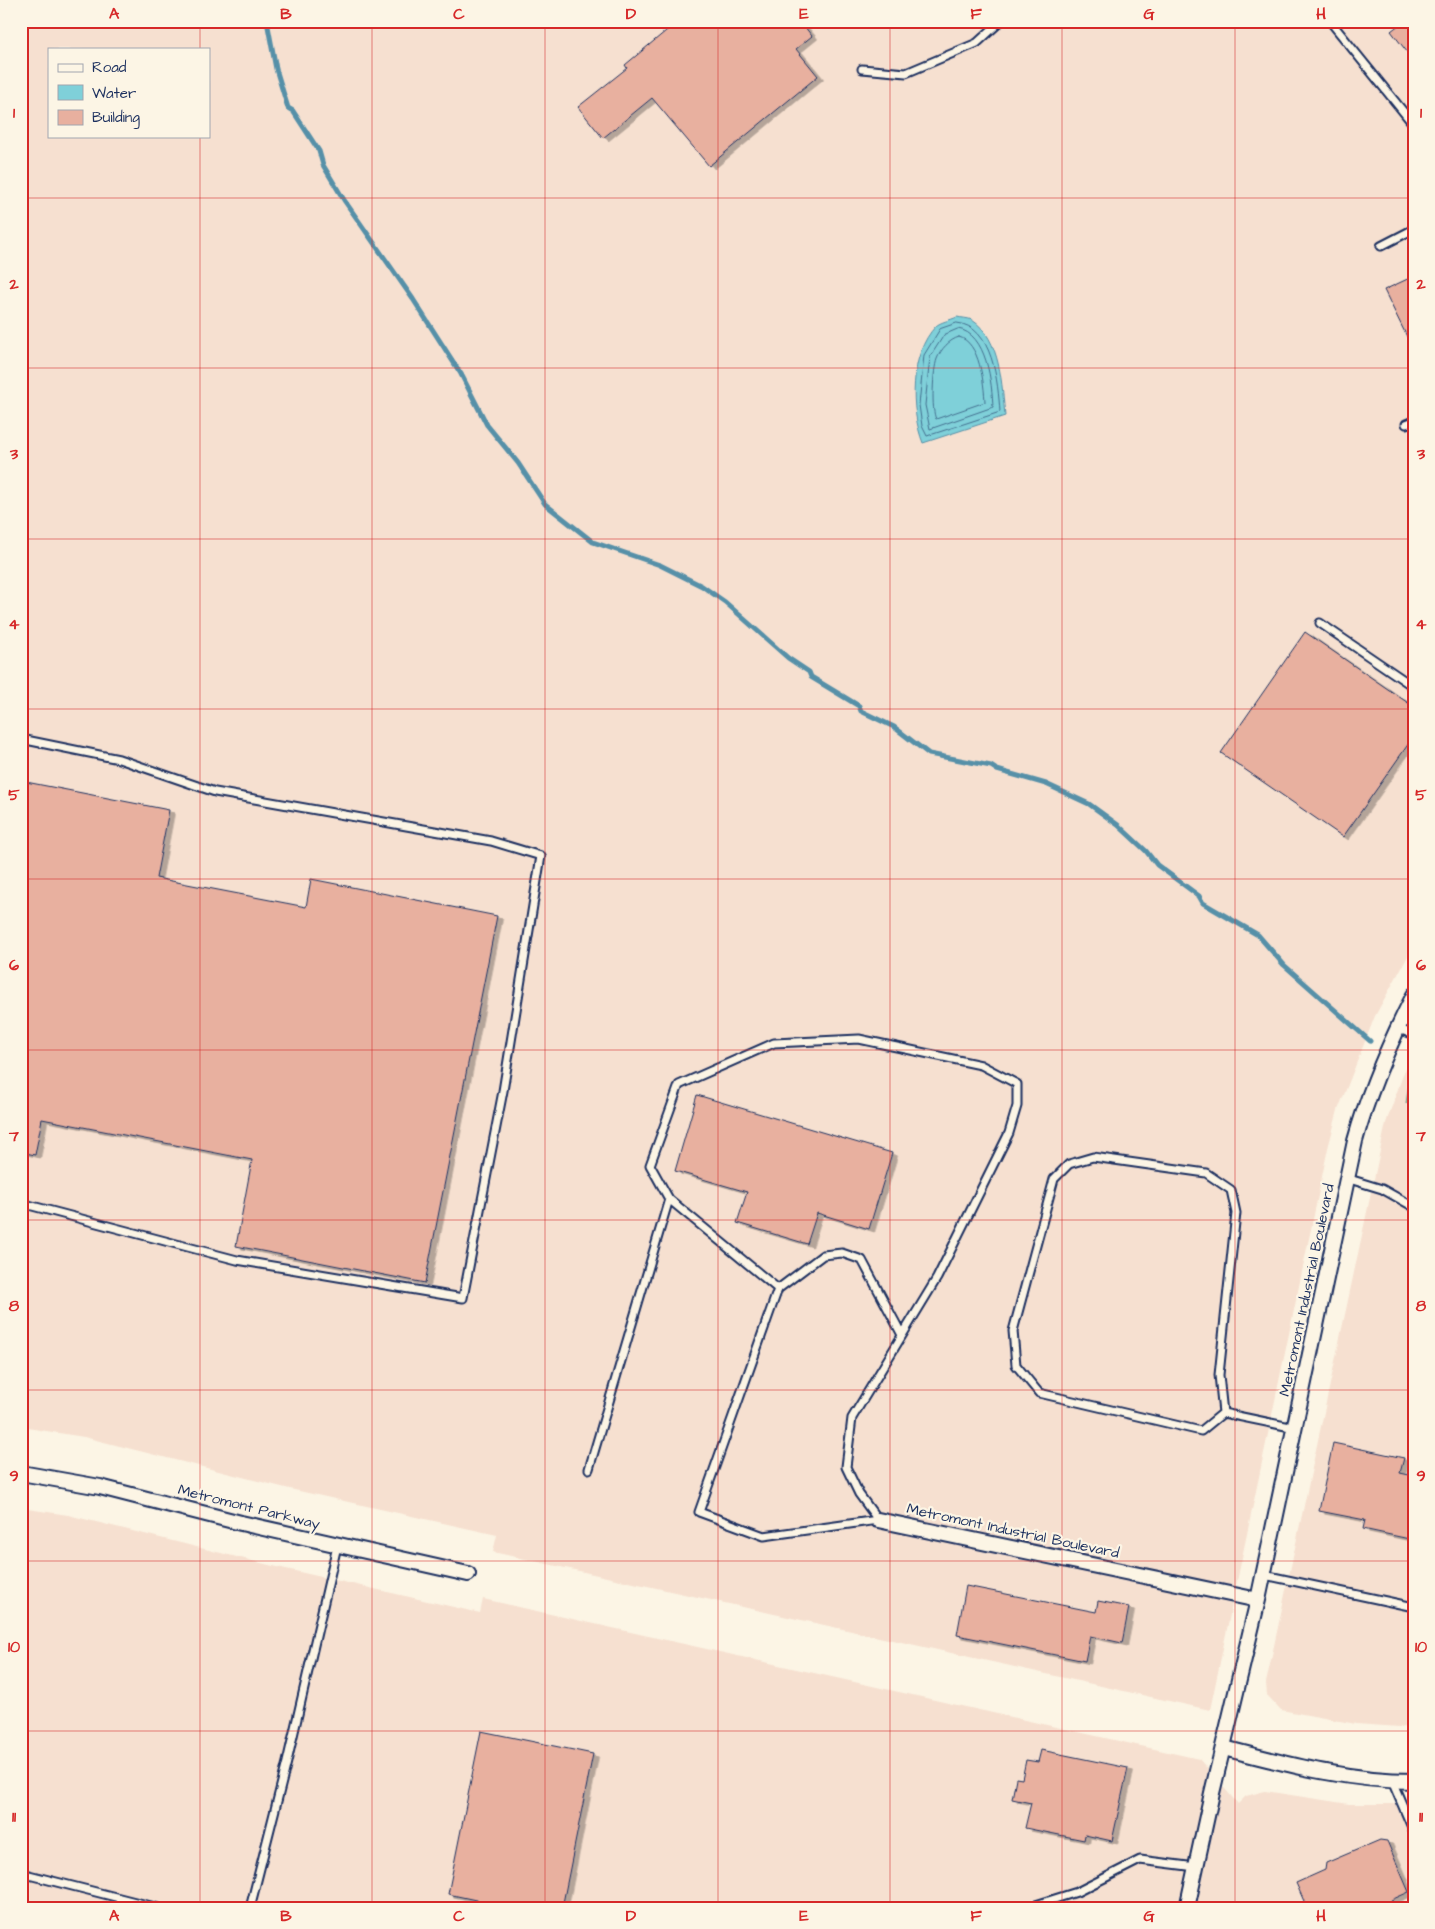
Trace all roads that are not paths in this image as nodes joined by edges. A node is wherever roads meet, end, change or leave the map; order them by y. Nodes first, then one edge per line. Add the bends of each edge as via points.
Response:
1 (1001, 21) edge
2 (1330, 21) edge
3 (862, 69) dead end
4 (1414, 125) edge
5 (1414, 229) edge
6 (1381, 246) dead end
7 (1414, 421) edge
8 (1406, 424) dead end
9 (1320, 622) dead end
10 (1414, 687) edge
11 (21, 740) edge
12 (1414, 995) edge
13 (1397, 1028) junction
14 (1414, 1035) edge
15 (1346, 1178) junction
16 (669, 1199) junction
17 (21, 1203) edge
18 (1414, 1207) edge
19 (778, 1289) junction
20 (902, 1335) junction
21 (1223, 1414) junction
22 (1295, 1428) junction
23 (589, 1469) dead end
24 (21, 1473) edge
25 (878, 1520) junction
26 (337, 1546) junction
27 (468, 1574) dead end
28 (1264, 1575) junction
29 (1258, 1600) junction
30 (1414, 1607) edge
31 (1224, 1748) junction
32 (1392, 1781) junction
33 (1414, 1781) edge
34 (1414, 1832) edge
35 (1196, 1867) junction
36 (21, 1873) edge
37 (160, 1908) edge
38 (250, 1908) edge
39 (1026, 1908) edge
40 (1187, 1908) edge

1 - 3 lane via 977,43 906,73
2 - 4 lane
5 - 6 lane
7 - 8 lane
9 - 10 lane
11 - 17 lane via 119,759 215,792 491,841 542,856 503,1091 462,1298 237,1260
12 - 13 street, Metromont Industrial Boulevard
13 - 14 lane
13 - 15 street, Metromont Industrial Boulevard via 1361,1119
15 - 18 lane via 1382,1189
15 - 22 street, Metromont Industrial Boulevard
16 - 19 lane
16 - 20 lane via 650,1165 679,1085 774,1043 859,1039 981,1065 1017,1084 1017,1106 1009,1133 937,1278
16 - 23 lane
19 - 20 lane via 823,1255 842,1253 862,1260
19 - 25 lane via 699,1512 764,1536
20 - 25 lane via 852,1418 846,1466 859,1494
21 - 21 lane via 1201,1431 1049,1396 1039,1393 1016,1365 1013,1331 1054,1179 1069,1164 1093,1157 1206,1173 1231,1190 1236,1213 1219,1375
21 - 22 lane
22 - 28 street, Metromont Industrial Boulevard
24 - 26 street, Metromont Parkway via 100,1487
25 - 29 street, Metromont Industrial Boulevard
26 - 27 street, Metromont Parkway
26 - 38 lane
28 - 29 street, Metromont Industrial Boulevard
28 - 30 lane
29 - 31 street, Metromont Industrial Boulevard
31 - 32 street via 1298,1767
31 - 35 street, Metromont Industrial Boulevard
32 - 33 street
32 - 34 lane
35 - 39 lane via 1140,1860 1076,1892
35 - 40 street, Metromont Industrial Boulevard
36 - 37 lane

